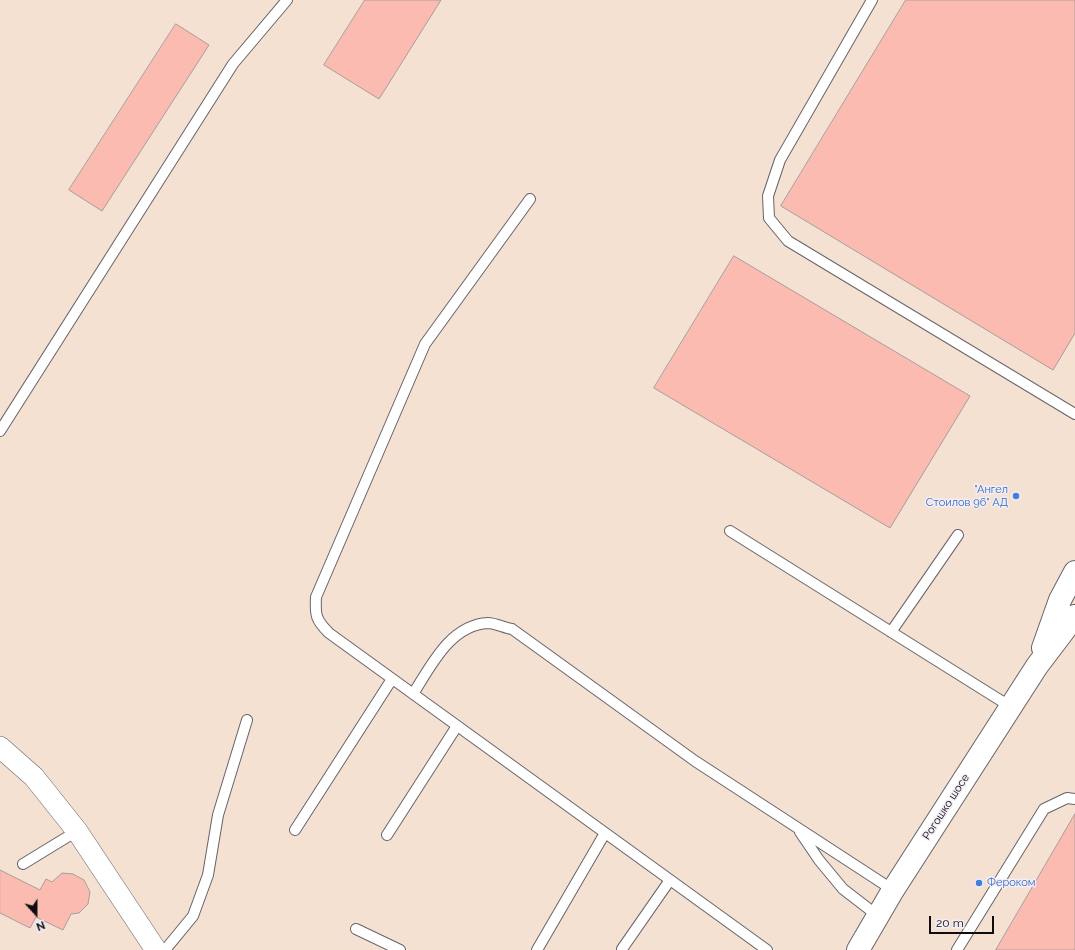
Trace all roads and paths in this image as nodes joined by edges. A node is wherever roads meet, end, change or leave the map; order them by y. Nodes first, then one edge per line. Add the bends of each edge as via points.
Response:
1 (287, 0) edge
2 (872, 0) edge
3 (530, 199) dead end
4 (1075, 414) edge
5 (0, 431) edge
6 (730, 531) dead end
7 (958, 535) dead end
8 (1075, 572) edge
9 (1075, 616) edge
10 (891, 632) junction
11 (1037, 666) junction
12 (392, 679) junction
13 (413, 694) junction
14 (1010, 707) junction
15 (247, 720) dead end
16 (457, 726) junction
17 (0, 747) edge
18 (1075, 799) edge
19 (798, 829) junction
20 (295, 830) dead end
21 (77, 831) junction
22 (605, 833) junction
23 (387, 835) dead end
24 (23, 864) dead end
25 (670, 880) junction
26 (893, 890) junction
27 (878, 916) junction
28 (356, 930) dead end
29 (622, 949) edge
30 (862, 949) edge
31 (156, 950) edge
32 (165, 950) edge
33 (400, 950) edge
34 (537, 950) edge
35 (767, 950) edge
36 (957, 950) edge

1 - 5 lane via 233,64
2 - 4 lane via 780,160 768,196 769,218 788,241
3 - 12 lane via 425,344 316,597 315,610 319,623
6 - 10 lane
7 - 10 lane
8 - 11 main road, Рогошко шосе via 1060,600
9 - 11 main road, Рогошко шосе
10 - 14 lane
11 - 14 main road, Рогошко шосе
12 - 13 lane
12 - 20 lane
13 - 16 lane
13 - 19 lane via 444,646 467,628 489,623 512,629 695,761
14 - 26 main road, Рогошко шосе
15 - 32 lane via 218,815 208,875 193,916
16 - 22 lane
16 - 23 lane
17 - 21 street via 34,777
18 - 36 lane via 1067,798 1044,810
19 - 26 lane
19 - 27 lane via 843,889
21 - 24 lane
21 - 31 street
22 - 25 lane
22 - 34 lane
25 - 29 lane
25 - 35 lane
26 - 27 main road, Рогошко шосе
27 - 30 main road, Рогошко шосе
28 - 33 lane

